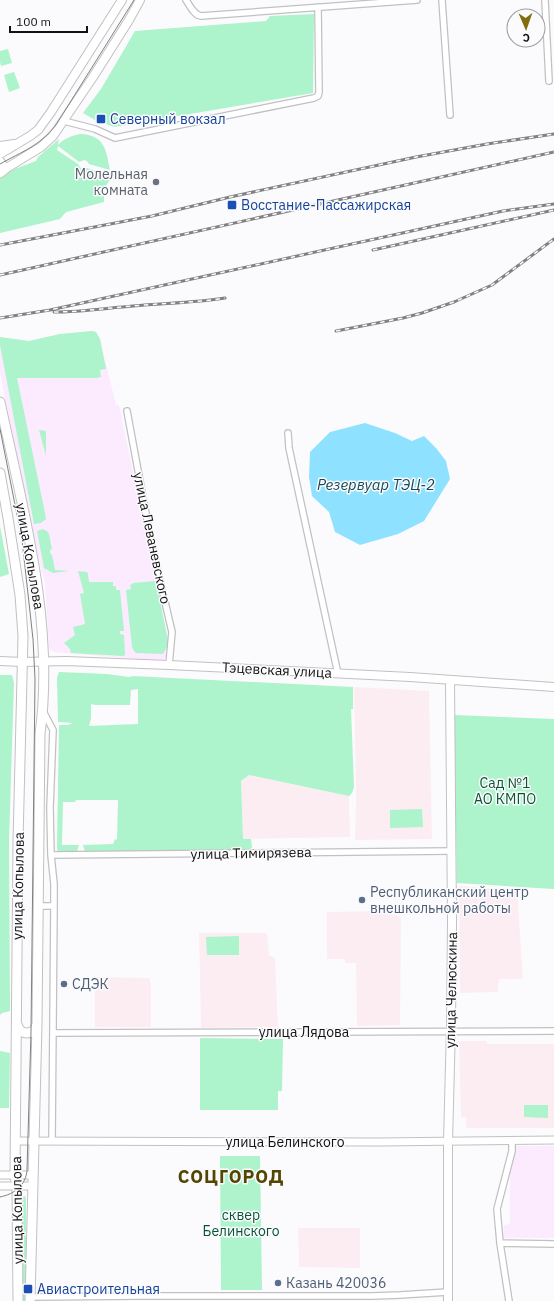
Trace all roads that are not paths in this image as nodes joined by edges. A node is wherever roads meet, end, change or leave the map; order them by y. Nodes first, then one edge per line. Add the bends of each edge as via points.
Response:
1 (122, 0) edge
2 (140, 0) edge
3 (186, 0) edge
4 (418, 0) edge
5 (442, 0) edge
6 (545, 0) edge
7 (318, 8) junction
8 (549, 81) dead end
9 (450, 115) dead end
10 (64, 121) junction
11 (16, 144) junction
12 (0, 146) edge
13 (0, 154) edge
14 (2, 168) edge
15 (0, 402) edge
16 (127, 411) dead end
17 (288, 432) dead end
18 (0, 473) edge
19 (0, 503) edge
20 (8, 514) junction
21 (0, 661) edge
22 (44, 661) junction
23 (22, 662) junction
24 (169, 665) junction
25 (338, 674) junction
26 (450, 680) junction
27 (554, 687) edge
28 (43, 711) junction
29 (451, 851) junction
30 (51, 855) junction
31 (38, 906) junction
32 (54, 906) junction
33 (17, 1024) junction
34 (37, 1024) junction
35 (451, 1031) junction
36 (554, 1031) edge
37 (53, 1033) junction
38 (34, 1140) junction
39 (554, 1140) edge
40 (17, 1141) junction
41 (52, 1141) junction
42 (512, 1141) junction
43 (448, 1142) junction
44 (0, 1175) edge
45 (15, 1175) junction
46 (32, 1175) junction
47 (0, 1186) edge
48 (17, 1186) junction
49 (32, 1186) junction
50 (500, 1243) junction
51 (554, 1244) edge
52 (448, 1292) junction
53 (30, 1299) edge
54 (18, 1301) edge
55 (448, 1301) edge
56 (509, 1301) edge

1 - 11 main road via 38,130
2 - 10 main road
3 - 7 street via 201,16
4 - 7 street
5 - 9 street
6 - 8 street
7 - 10 street via 319,92 314,98 115,138 95,129
10 - 14 main road via 41,147
11 - 12 main road
11 - 13 main road
15 - 22 main road, улица Копылова via 37,579
16 - 24 street, улица Леваневского via 152,546 172,632
17 - 25 street via 289,448
18 - 20 main road, улица Копылова
19 - 20 main road
20 - 23 main road, улица Копылова via 20,601
21 - 23 main road, Тэцевская улица
22 - 23 main road, Тэцевская улица
22 - 24 main road, Тэцевская улица
22 - 28 main road, улица Копылова
23 - 33 main road, улица Копылова
24 - 25 main road, Тэцевская улица
25 - 26 main road, Тэцевская улица
26 - 27 main road, Тэцевская улица
26 - 29 main road, улица Челюскина
28 - 30 street, улица Копылова via 52,730
28 - 31 main road, улица Копылова via 40,734
29 - 30 street, улица Тимирязева
29 - 35 main road, улица Челюскина
30 - 32 street, улица Копылова
31 - 32 street
31 - 34 main road, улица Копылова
32 - 37 street, улица Копылова
33 - 34 main road via 25,1033 34,1030
33 - 40 main road, улица Копылова
34 - 38 main road, улица Копылова
35 - 36 street, улица Лядова
35 - 37 street, улица Лядова
35 - 43 main road, улица Челюскина
37 - 41 street, улица Копылова
38 - 40 street, улица Белинского
38 - 41 street, улица Белинского
38 - 46 main road, улица Копылова
39 - 42 street, улица Белинского
40 - 45 main road, улица Копылова
41 - 43 street, улица Белинского
42 - 43 street, улица Белинского
42 - 50 street via 512,1151 497,1209
43 - 52 main road, улица Челюскина
44 - 45 street
45 - 46 street
45 - 48 main road, улица Копылова
46 - 49 main road, улица Копылова
47 - 48 street
48 - 49 street
48 - 54 main road, улица Копылова
49 - 53 main road, улица Копылова
50 - 51 street
50 - 56 street
52 - 53 street via 400,1296 139,1296
52 - 55 main road, улица Челюскина

